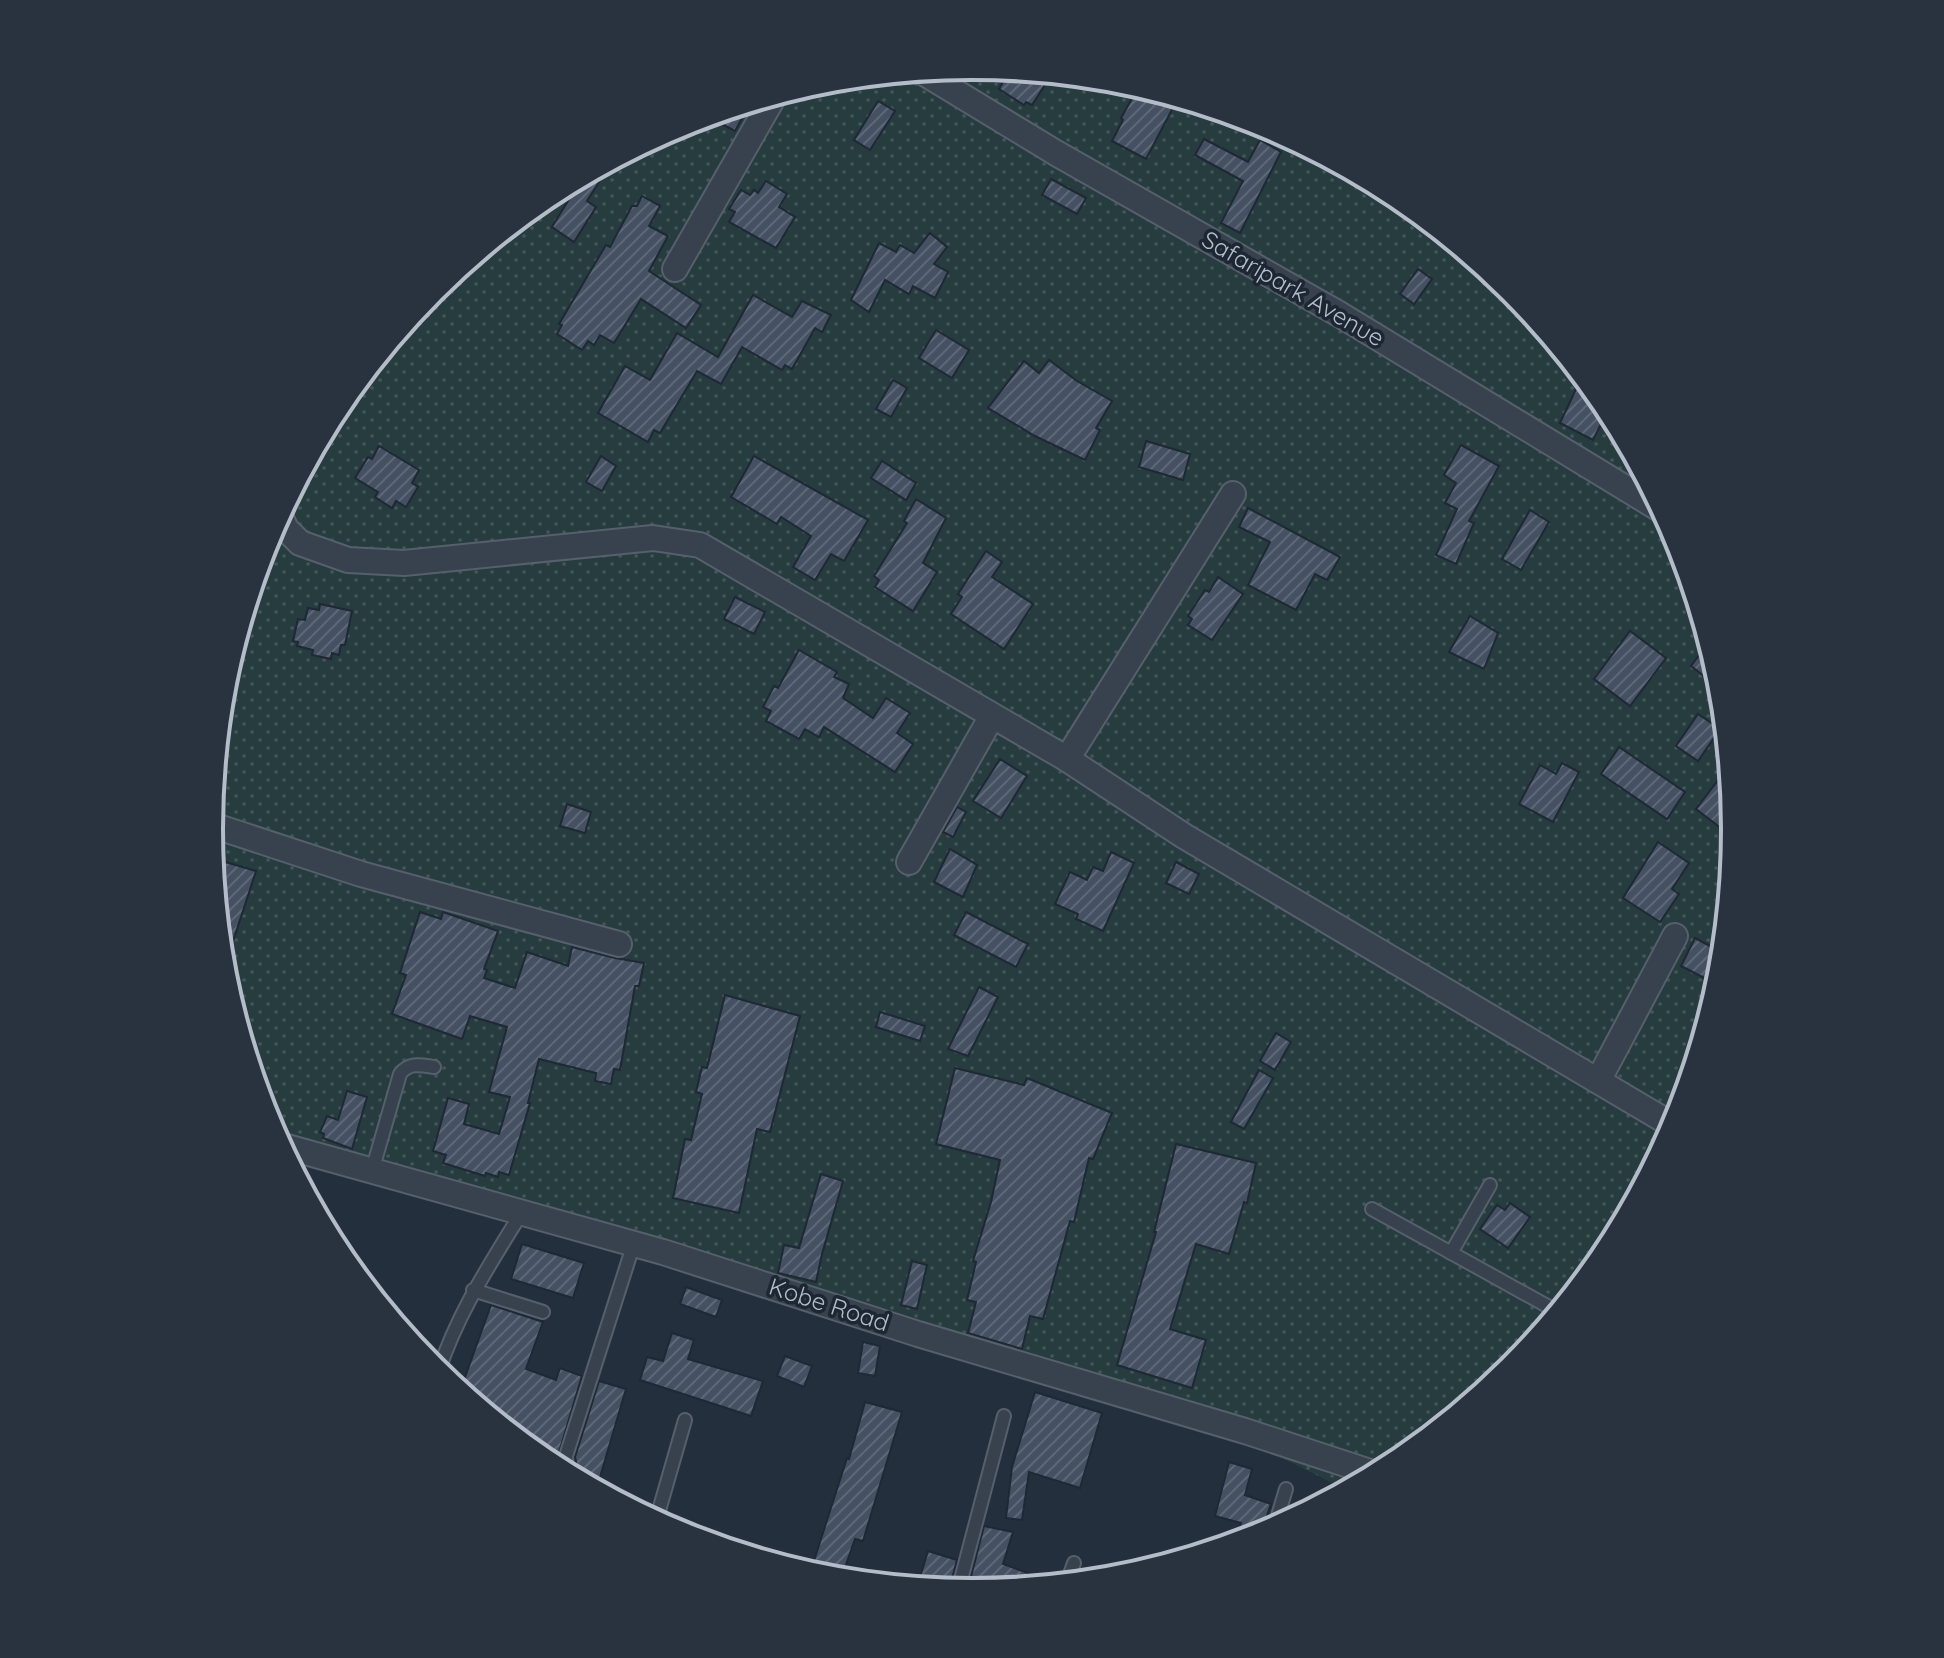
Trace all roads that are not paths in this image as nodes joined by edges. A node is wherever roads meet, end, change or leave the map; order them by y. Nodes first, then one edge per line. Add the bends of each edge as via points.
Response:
1 (938, 81) edge
2 (766, 109) edge
3 (675, 269) dead end
4 (1233, 494) dead end
5 (1645, 500) edge
6 (286, 529) edge
7 (992, 716) junction
8 (1067, 759) junction
9 (223, 829) edge
10 (909, 862) dead end
11 (1675, 936) dead end
12 (619, 944) dead end
13 (434, 1067) dead end
14 (1598, 1081) junction
15 (1663, 1119) edge
16 (295, 1149) edge
17 (372, 1171) junction
18 (1490, 1185) dead end
19 (1372, 1209) dead end
20 (522, 1212) junction
21 (634, 1243) junction
22 (1451, 1253) junction
23 (473, 1290) junction
24 (1548, 1307) edge
25 (543, 1312) dead end
26 (442, 1359) edge
27 (1004, 1416) dead end
28 (685, 1420) dead end
29 (566, 1458) edge
30 (1360, 1469) edge
31 (1286, 1489) dead end
32 (659, 1509) edge
33 (1279, 1512) edge
34 (1074, 1563) dead end
35 (1071, 1572) edge
36 (962, 1578) edge

1 - 5 street, Safaripark Avenue
2 - 3 street
4 - 8 street
6 - 7 street via 300,543 348,560 404,563 653,538 700,545
7 - 8 street
7 - 10 street
8 - 14 street via 1184,836
9 - 12 street via 361,874
11 - 14 street
13 - 17 lane via 414,1065 400,1074
14 - 15 street
16 - 17 street, Kobe Road
17 - 20 street, Kobe Road
18 - 22 lane
19 - 22 lane
20 - 21 street, Kobe Road
20 - 23 lane
21 - 29 lane
21 - 30 street, Kobe Road
22 - 24 lane
23 - 25 lane
23 - 26 lane
27 - 36 lane
28 - 32 lane
31 - 33 lane
34 - 35 lane

